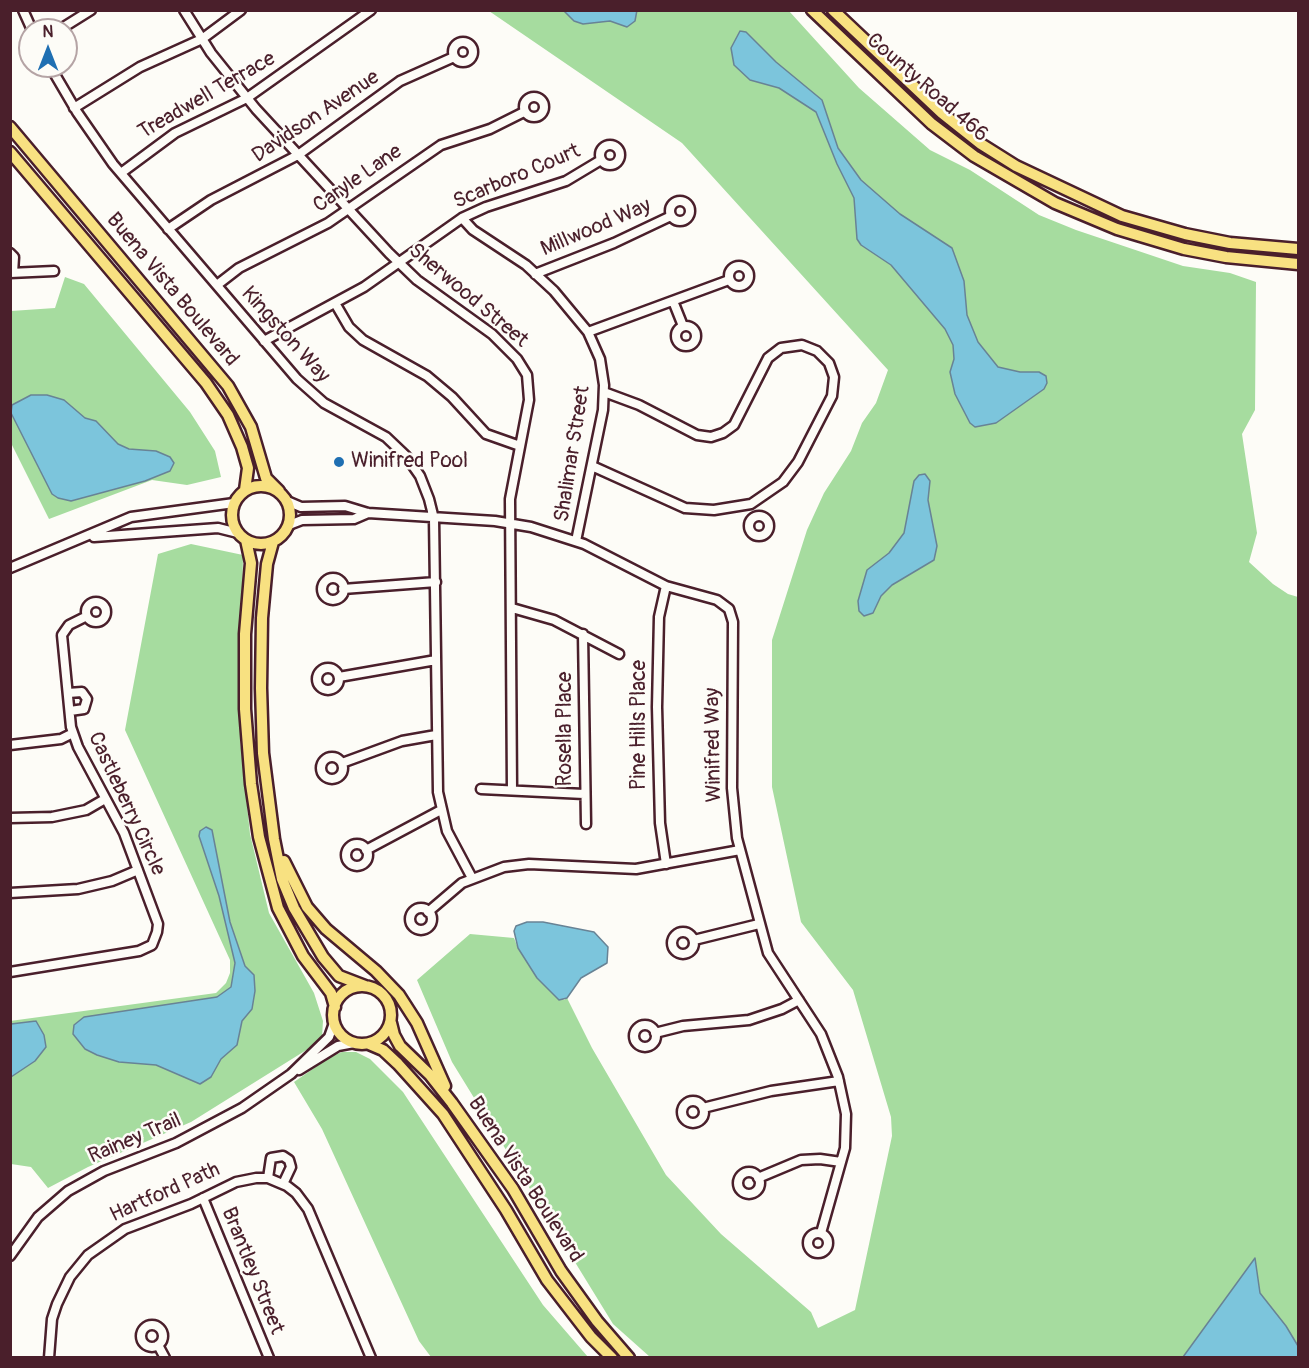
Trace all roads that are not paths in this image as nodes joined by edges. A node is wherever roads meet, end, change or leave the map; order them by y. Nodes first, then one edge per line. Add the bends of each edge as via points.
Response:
1 (91, 10) edge
2 (184, 10) edge
3 (242, 10) edge
4 (371, 10) edge
5 (812, 10) edge
6 (833, 10) edge
7 (78, 18) edge
8 (202, 39) junction
9 (454, 57) dead end
10 (57, 78) edge
11 (247, 98) junction
12 (74, 108) junction
13 (524, 112) dead end
14 (10, 127) edge
15 (10, 152) edge
16 (298, 154) junction
17 (601, 160) dead end
18 (121, 172) junction
19 (349, 209) junction
20 (671, 216) dead end
21 (462, 218) junction
22 (168, 229) junction
23 (1185, 234) junction
24 (1164, 243) junction
25 (1299, 249) edge
26 (10, 253) edge
27 (399, 263) junction
28 (1299, 264) edge
29 (54, 271) dead end
30 (12, 273) edge
31 (535, 274) junction
32 (729, 280) dead end
33 (217, 285) junction
34 (673, 301) junction
35 (335, 303) junction
36 (683, 326) dead end
37 (588, 332) junction
38 (264, 340) junction
39 (604, 392) junction
40 (520, 446) junction
41 (592, 466) junction
42 (245, 490) junction
43 (279, 491) junction
44 (288, 501) junction
45 (234, 503) junction
46 (750, 504) junction
47 (368, 513) junction
48 (755, 516) dead end
49 (434, 519) junction
50 (510, 523) junction
51 (289, 525) junction
52 (242, 537) junction
53 (75, 539) junction
54 (576, 541) junction
55 (273, 542) junction
56 (10, 568) edge
57 (436, 582) junction
58 (666, 586) junction
59 (343, 589) dead end
60 (512, 608) junction
61 (87, 616) dead end
62 (583, 634) junction
63 (619, 654) dead end
64 (436, 660) junction
65 (339, 677) dead end
66 (68, 693) junction
67 (70, 711) junction
68 (74, 733) junction
69 (436, 735) junction
70 (10, 745) edge
71 (342, 763) dead end
72 (480, 789) dead end
73 (512, 790) junction
74 (584, 794) junction
75 (105, 798) junction
76 (441, 810) junction
77 (10, 818) edge
78 (586, 824) dead end
79 (274, 839) junction
80 (366, 850) dead end
81 (740, 850) junction
82 (666, 864) junction
83 (138, 870) junction
84 (472, 878) junction
85 (10, 893) edge
86 (428, 912) dead end
87 (759, 924) junction
88 (694, 940) dead end
89 (10, 972) edge
90 (365, 986) junction
91 (799, 1000) junction
92 (334, 1007) junction
93 (334, 1023) junction
94 (391, 1023) junction
95 (655, 1033) dead end
96 (354, 1043) junction
97 (369, 1044) junction
98 (291, 1074) junction
99 (839, 1081) junction
100 (452, 1103) junction
101 (703, 1108) dead end
102 (841, 1161) junction
103 (268, 1178) junction
104 (758, 1178) dead end
105 (283, 1184) junction
106 (203, 1198) junction
107 (820, 1233) dead end
108 (10, 1256) edge
109 (158, 1345) dead end
110 (49, 1358) edge
111 (165, 1358) edge
112 (268, 1358) edge
113 (371, 1358) edge
114 (612, 1358) edge
115 (629, 1358) edge

1 - 7 street
2 - 8 street, Sherwood Street
3 - 8 street
4 - 11 street, Treadwell Terrace
5 - 24 main road, County Road 466 via 899,96 974,156 1055,203 1117,229
6 - 23 main road, County Road 466 via 907,83 981,144 1065,191 1122,216
8 - 11 street, Sherwood Street
8 - 12 street via 140,67
9 - 16 street, Davidson Avenue via 400,81
10 - 12 street, Kingston Way
11 - 16 street, Sherwood Street
11 - 18 street, Treadwell Terrace via 169,137
12 - 18 street, Kingston Way
13 - 19 street, Caryle Lane via 490,129 441,145
14 - 43 main road, Buena Vista Boulevard via 228,386 251,427 266,478
15 - 42 main road, Buena Vista Boulevard via 206,383 228,415 242,447 248,468
16 - 19 street, Sherwood Street
16 - 22 street, Davidson Avenue via 211,200
17 - 21 street, Scarboro Court via 558,184
18 - 22 street, Kingston Way
19 - 27 street, Sherwood Street
19 - 33 street, Caryle Lane via 239,268
20 - 31 street, Millwood Way
21 - 27 street, Scarboro Court
21 - 31 street, Shalimar Street
22 - 33 street, Kingston Way
23 - 24 main road via 1176,243
23 - 25 main road, County Road 466 via 1230,243
24 - 28 main road, County Road 466 via 1226,257
26 - 30 street via 14,257
27 - 35 street, Scarboro Court
27 - 40 street, Sherwood Street via 492,334 523,367 530,391
29 - 30 street
31 - 37 street, Shalimar Street
32 - 34 street
33 - 38 street, Kingston Way
34 - 36 street
34 - 37 street
35 - 38 street, Scarboro Court
35 - 40 street via 349,327 363,340 427,376 486,434
37 - 39 street, Shalimar Street via 600,359
38 - 49 street, Kingston Way via 309,392 374,429 397,447 420,476
39 - 41 street, Shalimar Street
39 - 46 street via 698,435 717,436 734,425 774,352 795,345 817,351 832,370 832,396 791,472 772,491
40 - 50 street, Sherwood Street via 511,492
41 - 46 street via 685,508 714,510
41 - 54 street, Shalimar Street
42 - 43 main road via 262,485
42 - 45 main road
43 - 44 main road, Buena Vista Boulevard
44 - 47 street via 301,507 345,506
44 - 51 main road
45 - 52 main road via 232,519
45 - 53 street via 146,513
46 - 48 street
47 - 49 street, Winifred Way
47 - 51 street via 354,519 302,520
49 - 50 street, Winifred Way
49 - 57 street, Kingston Way
50 - 54 street, Winifred Way
50 - 60 street, Sherwood Street
51 - 55 main road
52 - 53 street via 218,528
52 - 55 main road via 255,544
52 - 92 main road via 251,563 244,652 246,728 259,837 283,918 303,956 327,985
53 - 56 street
54 - 58 street, Winifred Way
55 - 79 main road via 262,618 261,688 263,753
57 - 59 street
57 - 64 street, Kingston Way
58 - 81 street, Winifred Way via 717,600 732,615 732,788
58 - 82 street, Pine Hills Place via 659,617 657,707 658,794
60 - 62 street via 538,614
60 - 73 street, Sherwood Street
61 - 66 street, Castleberry Circle via 69,624 62,635
62 - 63 street
62 - 74 street, Rosella Place
64 - 65 street
64 - 69 street, Kingston Way
66 - 67 street, Castleberry Circle
66 - 67 street, Castleberry Circle via 82,692 87,699 84,710
67 - 68 street, Castleberry Circle
68 - 70 street via 61,739
68 - 75 street, Castleberry Circle
69 - 71 street via 402,741
69 - 76 street, Kingston Way
72 - 73 street
73 - 74 street
74 - 78 street, Rosella Place
75 - 77 street via 86,810 52,817
75 - 83 street, Castleberry Circle
76 - 80 street
76 - 84 street, Kingston Way via 455,849
79 - 90 main road via 282,879 323,957 339,976
79 - 100 main road via 307,907 399,995 417,1023
81 - 82 street
81 - 87 street, Winifred Way
82 - 84 street via 625,869 516,865
83 - 85 street via 78,889
83 - 89 street, Castleberry Circle via 159,924 152,945 139,951
84 - 86 street
87 - 88 street
87 - 91 street, Winifred Way via 768,953
90 - 92 main road via 350,989
90 - 94 main road via 383,995 389,1003
91 - 95 street via 749,1020 683,1026
91 - 99 street, Winifred Way via 821,1034
92 - 93 main road
93 - 96 main road via 338,1032
93 - 98 street, Rainey Trail via 329,1037
94 - 97 main road via 386,1032
94 - 100 main road, Buena Vista Boulevard via 400,1046
96 - 97 main road
96 - 98 street, Rainey Trail via 338,1046
97 - 114 main road, Buena Vista Boulevard via 398,1064 443,1114 547,1280
98 - 108 street, Rainey Trail via 198,1133 104,1171 68,1191 38,1217
99 - 101 street via 771,1091
99 - 102 street, Winifred Way via 847,1126
100 - 115 main road, Buena Vista Boulevard via 513,1189 561,1271
102 - 104 street via 801,1161
102 - 107 street, Winifred Way
103 - 105 street, Hartford Path
103 - 105 street via 271,1158 283,1156 291,1167
103 - 106 street, Hartford Path via 248,1178
105 - 113 street, Hartford Path via 308,1209
106 - 110 street, Hartford Path via 113,1235 88,1255 70,1277 57,1304
106 - 112 street, Brantley Street
109 - 111 street

